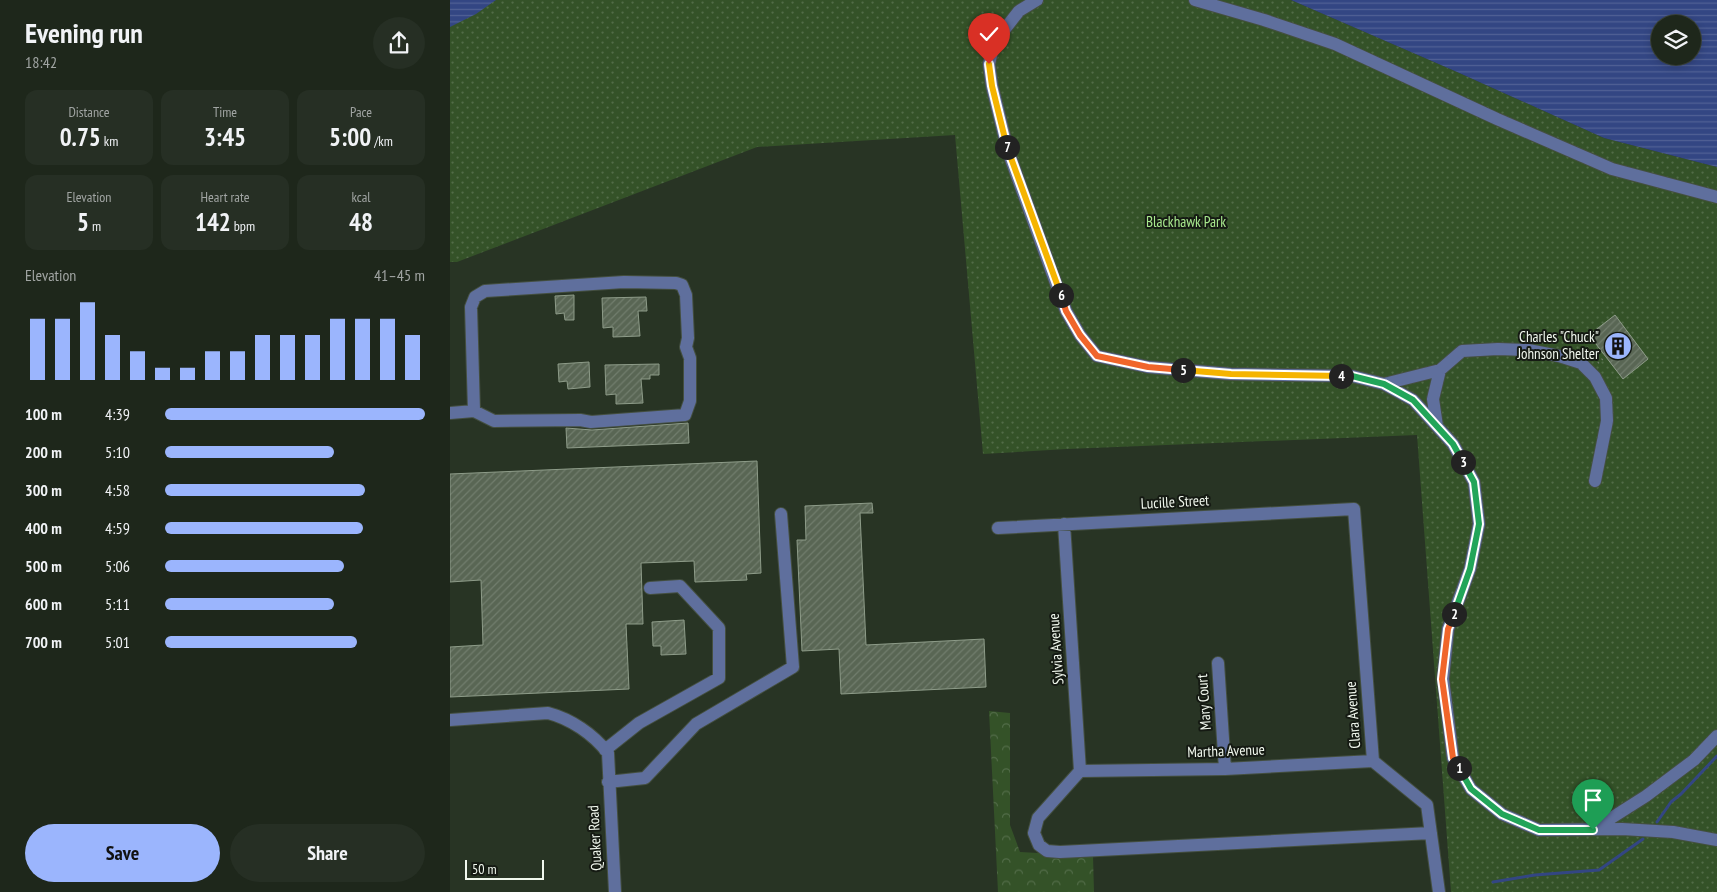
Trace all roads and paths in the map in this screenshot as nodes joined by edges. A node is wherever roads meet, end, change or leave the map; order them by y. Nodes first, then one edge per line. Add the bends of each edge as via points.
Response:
1 (1038, 0) edge
2 (1195, 0) edge
3 (1717, 197) edge
4 (1440, 370) junction
5 (1384, 384) junction
6 (474, 411) junction
7 (450, 413) edge
8 (1437, 427) junction
9 (1595, 481) dead end
10 (1354, 509) joint
11 (781, 514) dead end
12 (1064, 524) junction
13 (998, 528) dead end
14 (650, 588) dead end
15 (1218, 663) dead end
16 (450, 720) edge
17 (1717, 736) edge
18 (605, 750) junction
19 (1373, 761) junction
20 (1225, 768) junction
21 (1080, 771) junction
22 (608, 782) junction
23 (1593, 830) junction
24 (1432, 833) junction
25 (1717, 840) edge
26 (615, 892) edge
27 (1440, 892) edge

1 - 5 street via 1018,11 994,42 989,64 992,86 1008,151 1066,311 1097,356 1148,367 1231,374 1352,376
2 - 3 street via 1335,44 1612,169
4 - 5 street
4 - 8 street via 1433,399
4 - 9 street via 1462,351 1480,350 1528,350 1581,363 1595,377 1606,398 1607,421
5 - 8 street via 1413,400
6 - 6 street via 471,307 475,297 485,291 624,282 682,285 686,295 686,348 690,358 690,401 685,415 591,422 494,421
6 - 7 street
8 - 23 street via 1453,444 1474,482 1479,524 1470,569 1448,629 1442,679 1453,758 1471,789 1502,814 1539,830
10 - 12 street, Lucille Street
10 - 19 street, Clara Avenue
11 - 22 street via 793,667 696,724 645,778
12 - 13 street, Lucille Street
12 - 21 street, Sylvia Avenue
14 - 18 street via 680,586 719,628 719,678 639,723
15 - 20 street, Mary Court
16 - 18 street via 548,713 585,731
17 - 23 street via 1694,760
18 - 22 street, Quaker Road via 608,753
19 - 20 street, Martha Avenue
19 - 24 street, Clara Avenue via 1428,805
20 - 21 street, Martha Avenue
21 - 24 street via 1038,818 1034,833 1039,845 1047,851
22 - 26 street, Quaker Road
23 - 25 street via 1673,832
24 - 27 street, Clara Avenue

